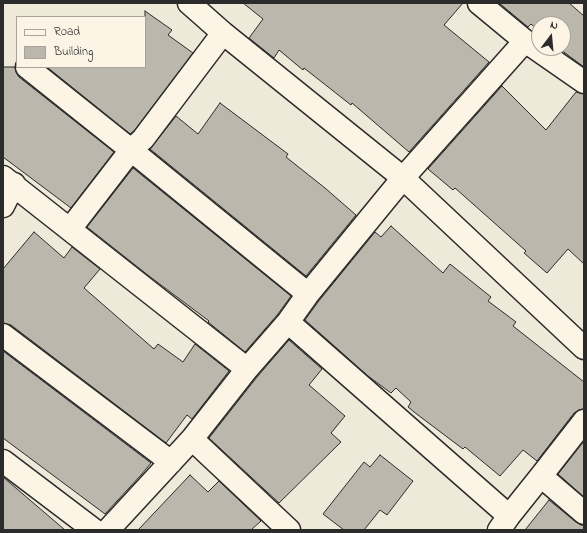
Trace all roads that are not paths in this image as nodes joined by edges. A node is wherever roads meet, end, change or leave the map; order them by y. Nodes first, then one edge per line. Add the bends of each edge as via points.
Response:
1 (189, 3) edge
2 (479, 3) edge
3 (222, 33) junction
4 (525, 41) junction
5 (28, 68) edge
6 (582, 77) edge
7 (132, 150) junction
8 (403, 178) junction
9 (8, 181) edge
10 (3, 206) edge
11 (70, 229) junction
12 (308, 294) junction
13 (288, 322) junction
14 (3, 335) edge
15 (584, 348) edge
16 (247, 369) junction
17 (584, 421) edge
18 (192, 439) junction
19 (3, 461) edge
20 (171, 462) junction
21 (541, 476) junction
22 (584, 513) edge
23 (504, 523) edge
24 (94, 530) edge
25 (108, 530) edge
26 (288, 530) edge

1 - 3 street
2 - 4 street
3 - 7 street via 143,139
3 - 8 street
4 - 6 street
4 - 8 street
5 - 7 street
7 - 11 street
7 - 12 street
8 - 12 street
8 - 15 street
9 - 10 street
9 - 11 street
11 - 16 street
12 - 13 street
13 - 16 street
13 - 23 street
14 - 20 street
16 - 18 street
17 - 21 street
18 - 20 street
18 - 26 street
19 - 24 street
20 - 25 street
21 - 22 street
21 - 23 street

